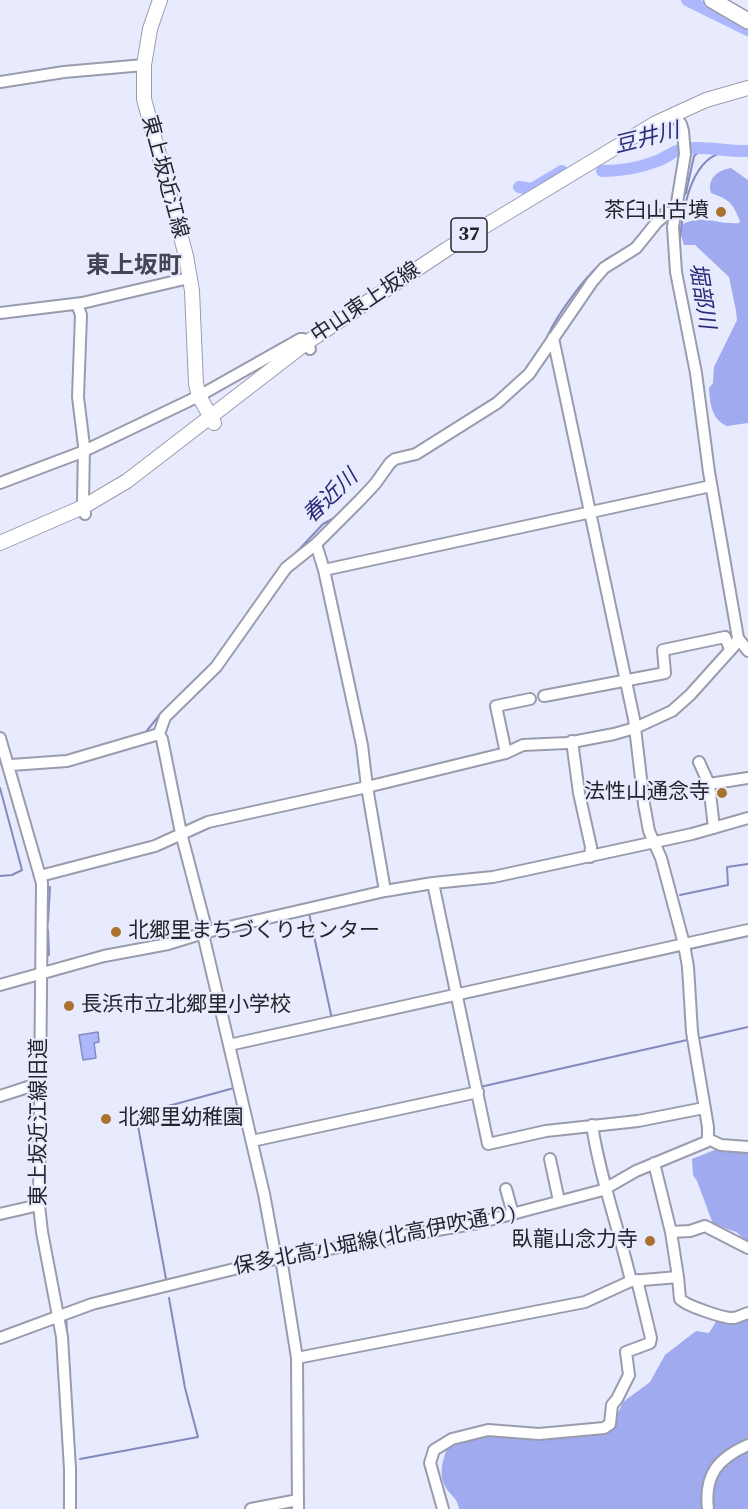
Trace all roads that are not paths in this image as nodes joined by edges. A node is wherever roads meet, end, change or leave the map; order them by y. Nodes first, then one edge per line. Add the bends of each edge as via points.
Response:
1 (160, 0) edge
2 (712, 0) edge
3 (748, 21) edge
4 (144, 65) junction
5 (0, 82) edge
6 (748, 88) edge
7 (748, 95) edge
8 (676, 117) junction
9 (674, 212) junction
10 (189, 278) junction
11 (78, 304) junction
12 (0, 313) edge
13 (553, 338) junction
14 (308, 346) junction
15 (200, 396) junction
16 (212, 420) junction
17 (84, 451) junction
18 (0, 483) edge
19 (711, 486) junction
20 (84, 511) junction
21 (590, 513) junction
22 (0, 543) edge
23 (316, 544) junction
24 (0, 550) edge
25 (324, 570) junction
26 (738, 638) junction
27 (730, 649) junction
28 (748, 651) edge
29 (625, 680) junction
30 (544, 696) dead end
31 (530, 699) dead end
32 (635, 728) junction
33 (159, 734) junction
34 (0, 738) edge
35 (572, 741) junction
36 (506, 753) junction
37 (699, 762) dead end
38 (8, 766) junction
39 (748, 778) edge
40 (710, 784) junction
41 (366, 787) junction
42 (748, 818) edge
43 (714, 828) junction
44 (180, 833) junction
45 (652, 842) junction
46 (591, 855) junction
47 (40, 876) junction
48 (433, 883) junction
49 (385, 891) junction
50 (748, 930) edge
51 (205, 933) junction
52 (687, 943) junction
53 (40, 973) junction
54 (0, 985) edge
55 (456, 995) junction
56 (230, 1045) junction
57 (40, 1086) junction
58 (478, 1092) junction
59 (0, 1096) edge
60 (704, 1108) junction
61 (592, 1125) junction
62 (710, 1140) junction
63 (252, 1141) junction
64 (748, 1147) edge
65 (550, 1159) dead end
66 (655, 1167) junction
67 (506, 1189) dead end
68 (606, 1189) junction
69 (558, 1198) junction
70 (39, 1205) junction
71 (0, 1214) edge
72 (513, 1214) junction
73 (671, 1232) junction
74 (748, 1248) edge
75 (278, 1259) junction
76 (678, 1277) junction
77 (634, 1280) junction
78 (748, 1313) edge
79 (59, 1315) junction
80 (0, 1338) edge
81 (297, 1358) junction
82 (748, 1445) edge
83 (298, 1505) edge
84 (70, 1509) edge
85 (251, 1509) edge
86 (443, 1509) edge
87 (708, 1509) edge

1 - 4 main road, 東上坂近江線
2 - 3 highway
4 - 5 street
4 - 10 main road, 東上坂近江線 via 147,118
6 - 8 main road, 中山東上坂線 / 37 via 724,93
7 - 8 main road, 中山東上坂線 / 37
8 - 9 street via 683,131 685,154
8 - 14 main road, 中山東上坂線 / 37 via 620,144 438,255
9 - 13 street via 657,222 636,248 604,268
9 - 19 street via 672,227 684,320 696,373
10 - 11 street
10 - 15 main road, 東上坂近江線
11 - 12 street
11 - 17 street via 78,397
13 - 21 street
13 - 23 street via 529,374 497,403 416,454 390,463 375,484
14 - 15 street via 300,339
14 - 16 main road, 中山東上坂線 / 37
15 - 16 main road, 東上坂近江線
15 - 17 street
16 - 20 main road, 中山東上坂線 / 37 via 130,487
17 - 18 street
17 - 20 street
19 - 21 street
19 - 26 street
20 - 22 main road, 中山東上坂線 / 37
20 - 24 main road, 中山東上坂線 / 37 via 62,525
21 - 25 street
21 - 29 street
23 - 25 street
23 - 33 street via 286,568 216,667 165,717
25 - 41 street via 362,745
26 - 27 street
26 - 28 street
27 - 29 street via 725,637 663,650 665,673
27 - 32 street via 672,711
29 - 30 street
29 - 32 street
31 - 36 street via 496,706
32 - 35 street
32 - 45 street
33 - 38 street via 67,761
33 - 44 street
34 - 38 street, 東上坂近江線旧道
35 - 36 street via 523,745
35 - 46 street
36 - 41 street
37 - 40 street
38 - 47 street, 東上坂近江線旧道
39 - 40 street
40 - 43 street
41 - 44 street via 208,822
41 - 49 street
42 - 43 street
43 - 45 street
44 - 47 street via 156,846
44 - 51 street
45 - 46 street
45 - 52 street via 661,858
46 - 48 street via 493,877
47 - 53 street, 東上坂近江線旧道
48 - 49 street
48 - 55 street
49 - 51 street
50 - 52 street
51 - 53 street
51 - 56 street
52 - 55 street
52 - 60 street via 692,1032
53 - 54 street
53 - 57 street, 東上坂近江線旧道
55 - 56 street
55 - 58 street
56 - 63 street
57 - 59 street
57 - 70 street, 東上坂近江線旧道
58 - 61 street via 488,1150 546,1131
58 - 63 street
60 - 61 street
60 - 62 street
61 - 68 street
62 - 64 street
62 - 66 street, 保多北高小堀線(北高伊吹通り)
63 - 75 street
65 - 69 street
66 - 68 street, 保多北高小堀線(北高伊吹通り)
66 - 73 street
67 - 72 street
68 - 69 street, 保多北高小堀線(北高伊吹通り)
68 - 77 street
69 - 72 street, 保多北高小堀線(北高伊吹通り)
70 - 71 street
70 - 79 street, 東上坂近江線旧道
72 - 75 street, 保多北高小堀線(北高伊吹通り)
73 - 74 street via 705,1226
73 - 76 street
75 - 79 street, 保多北高小堀線(北高伊吹通り)
75 - 81 street
76 - 77 street
76 - 78 street via 683,1302 732,1318
77 - 81 street via 585,1302
77 - 86 street via 651,1338 650,1343 626,1352 629,1375 612,1405 610,1424 539,1434 488,1430 452,1439 435,1450 430,1463
79 - 80 street, 保多北高小堀線(北高伊吹通り)
79 - 84 street, 東上坂近江線旧道
81 - 83 street
82 - 87 street via 727,1455 716,1467 709,1481
83 - 85 street

